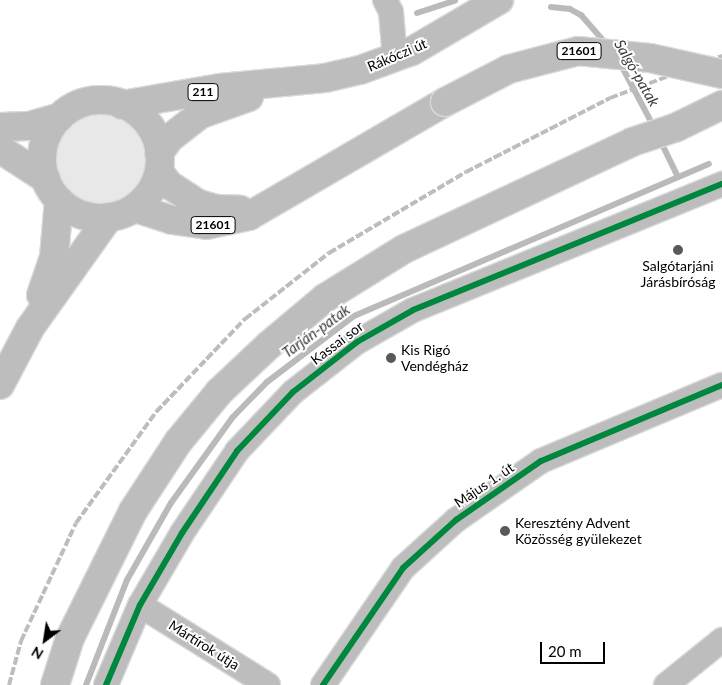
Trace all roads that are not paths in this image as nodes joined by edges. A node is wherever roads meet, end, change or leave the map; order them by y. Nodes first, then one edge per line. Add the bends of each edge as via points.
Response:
1 (385, 0) edge
2 (499, 0) edge
3 (395, 59) junction
4 (722, 74) edge
5 (285, 84) junction
6 (122, 105) junction
7 (722, 105) edge
8 (60, 117) junction
9 (722, 126) edge
10 (0, 127) edge
11 (677, 127) junction
12 (0, 149) edge
13 (159, 162) junction
14 (722, 184) edge
15 (53, 190) junction
16 (286, 196) junction
17 (135, 208) junction
18 (109, 217) junction
19 (30, 328) junction
20 (0, 385) edge
21 (722, 385) edge
22 (140, 605) junction
23 (722, 640) edge
24 (55, 685) edge
25 (106, 685) edge
26 (268, 685) edge
27 (324, 685) edge
28 (666, 685) edge

1 - 3 street via 392,12
2 - 3 main road, Rákóczi út / 211
3 - 5 main road, Rákóczi út / 211 via 325,78
4 - 16 main road, 21601, bridge via 650,58 578,51 509,69 445,102
5 - 6 main road, 211 via 220,88
5 - 13 main road, 211 via 201,114 170,138
6 - 8 main road, 211 via 94,101 75,106
6 - 13 main road, 211 via 146,121 156,138
7 - 11 main road
8 - 10 main road via 29,126
8 - 15 main road, 211 via 48,133 42,151
9 - 11 main road
11 - 24 main road via 632,142 404,249 325,298 269,344 219,392 184,435 133,511 70,638
12 - 15 main road
13 - 16 main road, 21601 via 168,184 185,197 216,209 240,210
13 - 17 main road, 211 via 149,194
14 - 22 street, Kassai sor via 447,295 383,325 357,342 293,392 237,451 182,533
15 - 18 main road via 79,214
15 - 19 main road, 211 via 54,257
16 - 17 main road, 21601 via 249,216 219,225 180,221
17 - 18 main road
18 - 19 main road, 211
19 - 20 main road, 211
21 - 27 street, Május 1. út via 541,461 456,520 403,568
22 - 25 street, Kassai sor
22 - 26 street, Mártírok útja
23 - 28 street

